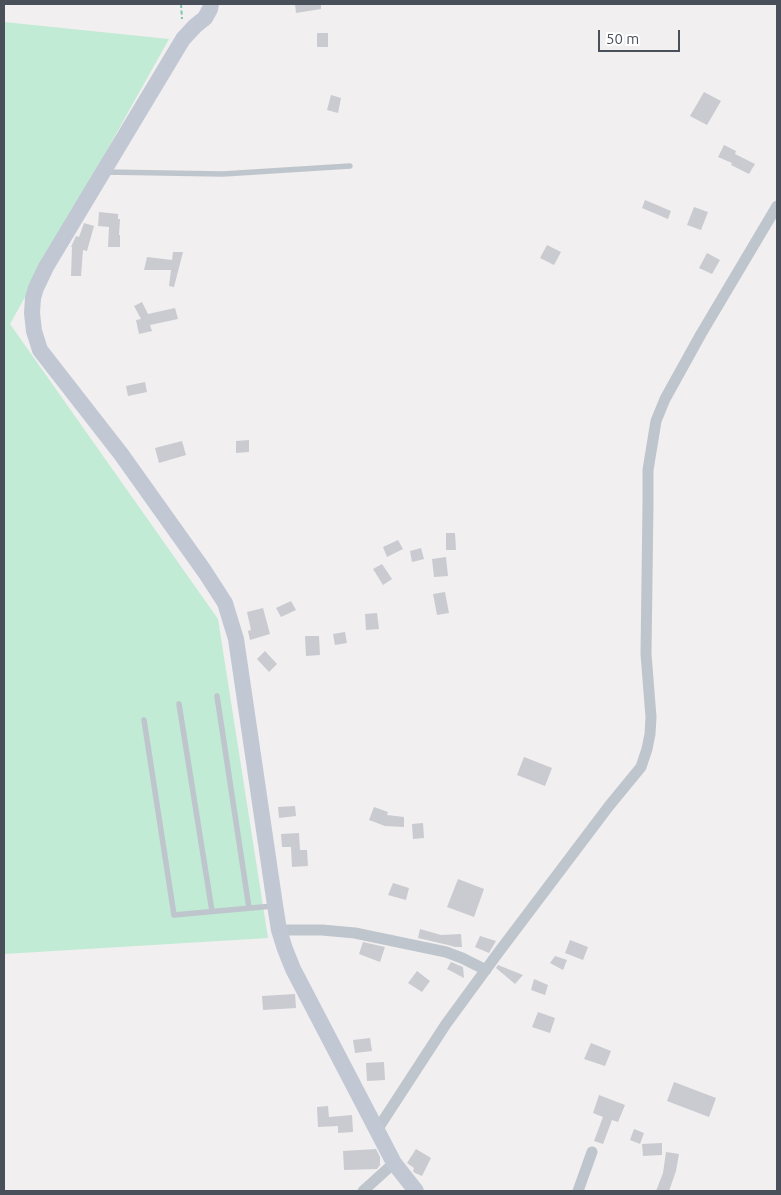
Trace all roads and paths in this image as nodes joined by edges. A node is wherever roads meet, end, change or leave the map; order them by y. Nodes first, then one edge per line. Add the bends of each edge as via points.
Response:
1 (210, 4) edge
2 (350, 166) dead end
3 (102, 172) junction
4 (777, 206) edge
5 (217, 696) dead end
6 (179, 704) dead end
7 (144, 720) dead end
8 (275, 905) junction
9 (249, 908) junction
10 (212, 911) junction
11 (279, 930) junction
12 (486, 970) junction
13 (377, 1130) junction
14 (592, 1152) dead end
15 (394, 1163) junction
16 (363, 1191) edge
17 (416, 1191) edge
18 (578, 1191) edge

1 - 3 street via 205,18 182,39
2 - 3 lane via 224,174
3 - 8 street via 36,288 32,313 34,331 40,350 121,454 225,602 236,638
4 - 12 street via 701,334 656,421 648,470 646,654 651,717 647,749 640,767
5 - 9 lane
6 - 10 lane
7 - 10 lane via 174,915
8 - 9 lane
8 - 11 street
9 - 10 lane
11 - 12 street via 355,933 446,952
11 - 13 street via 293,969
12 - 13 street via 446,1024
13 - 15 street
14 - 18 street
15 - 16 street
15 - 17 street

